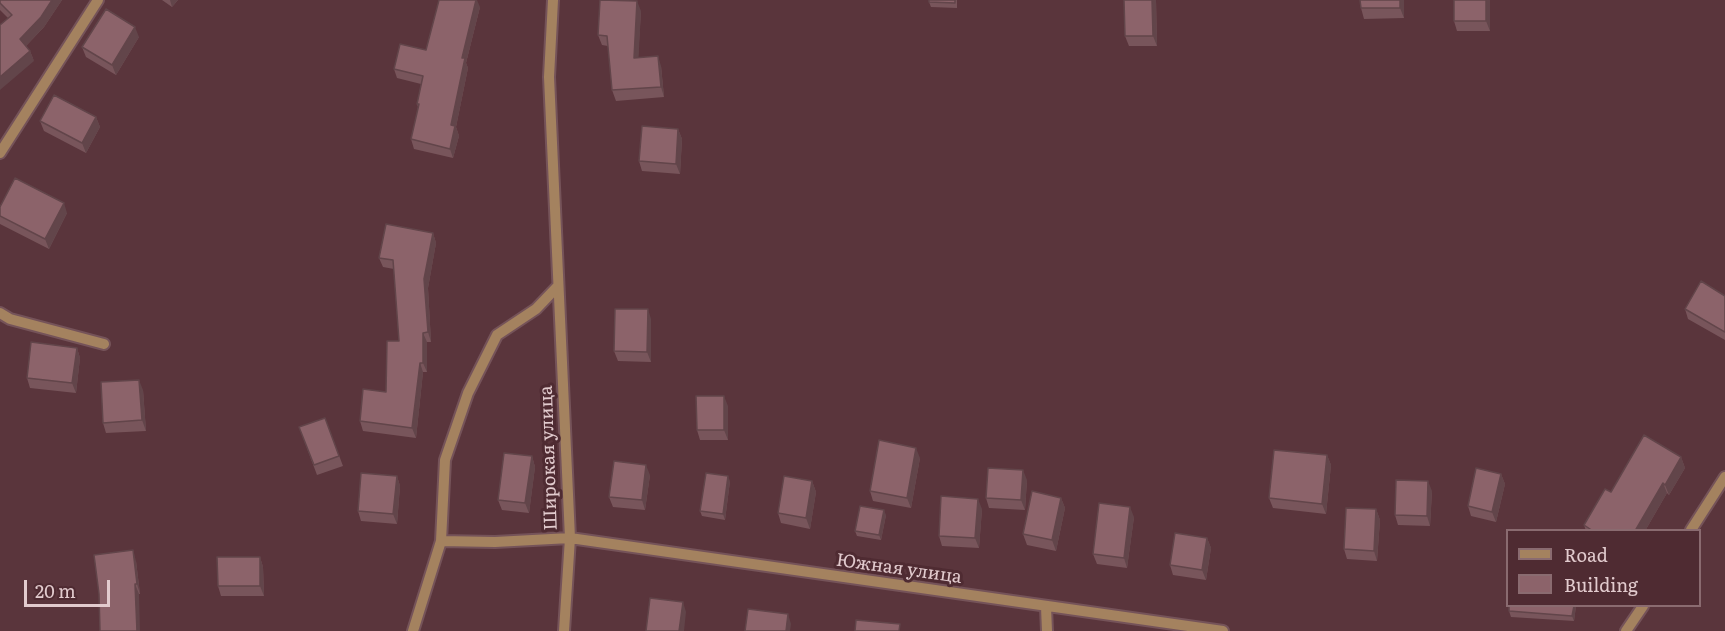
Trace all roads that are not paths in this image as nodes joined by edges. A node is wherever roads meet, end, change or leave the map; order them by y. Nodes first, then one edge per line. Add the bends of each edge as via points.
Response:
1 (98, 0) edge
2 (553, 0) edge
3 (0, 153) edge
4 (558, 286) junction
5 (0, 314) edge
6 (104, 344) dead end
7 (1725, 477) edge
8 (1692, 529) edge
9 (570, 538) junction
10 (441, 541) junction
11 (1046, 607) junction
12 (1641, 607) edge
13 (413, 631) edge
14 (564, 631) edge
15 (1047, 631) edge
16 (1223, 631) edge
17 (1626, 631) edge

1 - 3 street
2 - 4 street, Широкая улица via 549,77
4 - 9 street, Широкая улица
4 - 10 street via 536,309 497,334 468,393 445,460
5 - 6 street
7 - 8 street
9 - 10 street, Широкая улица
9 - 11 street, Южная улица
9 - 14 street
10 - 13 street
11 - 15 street
11 - 16 street, Южная улица
12 - 17 street

